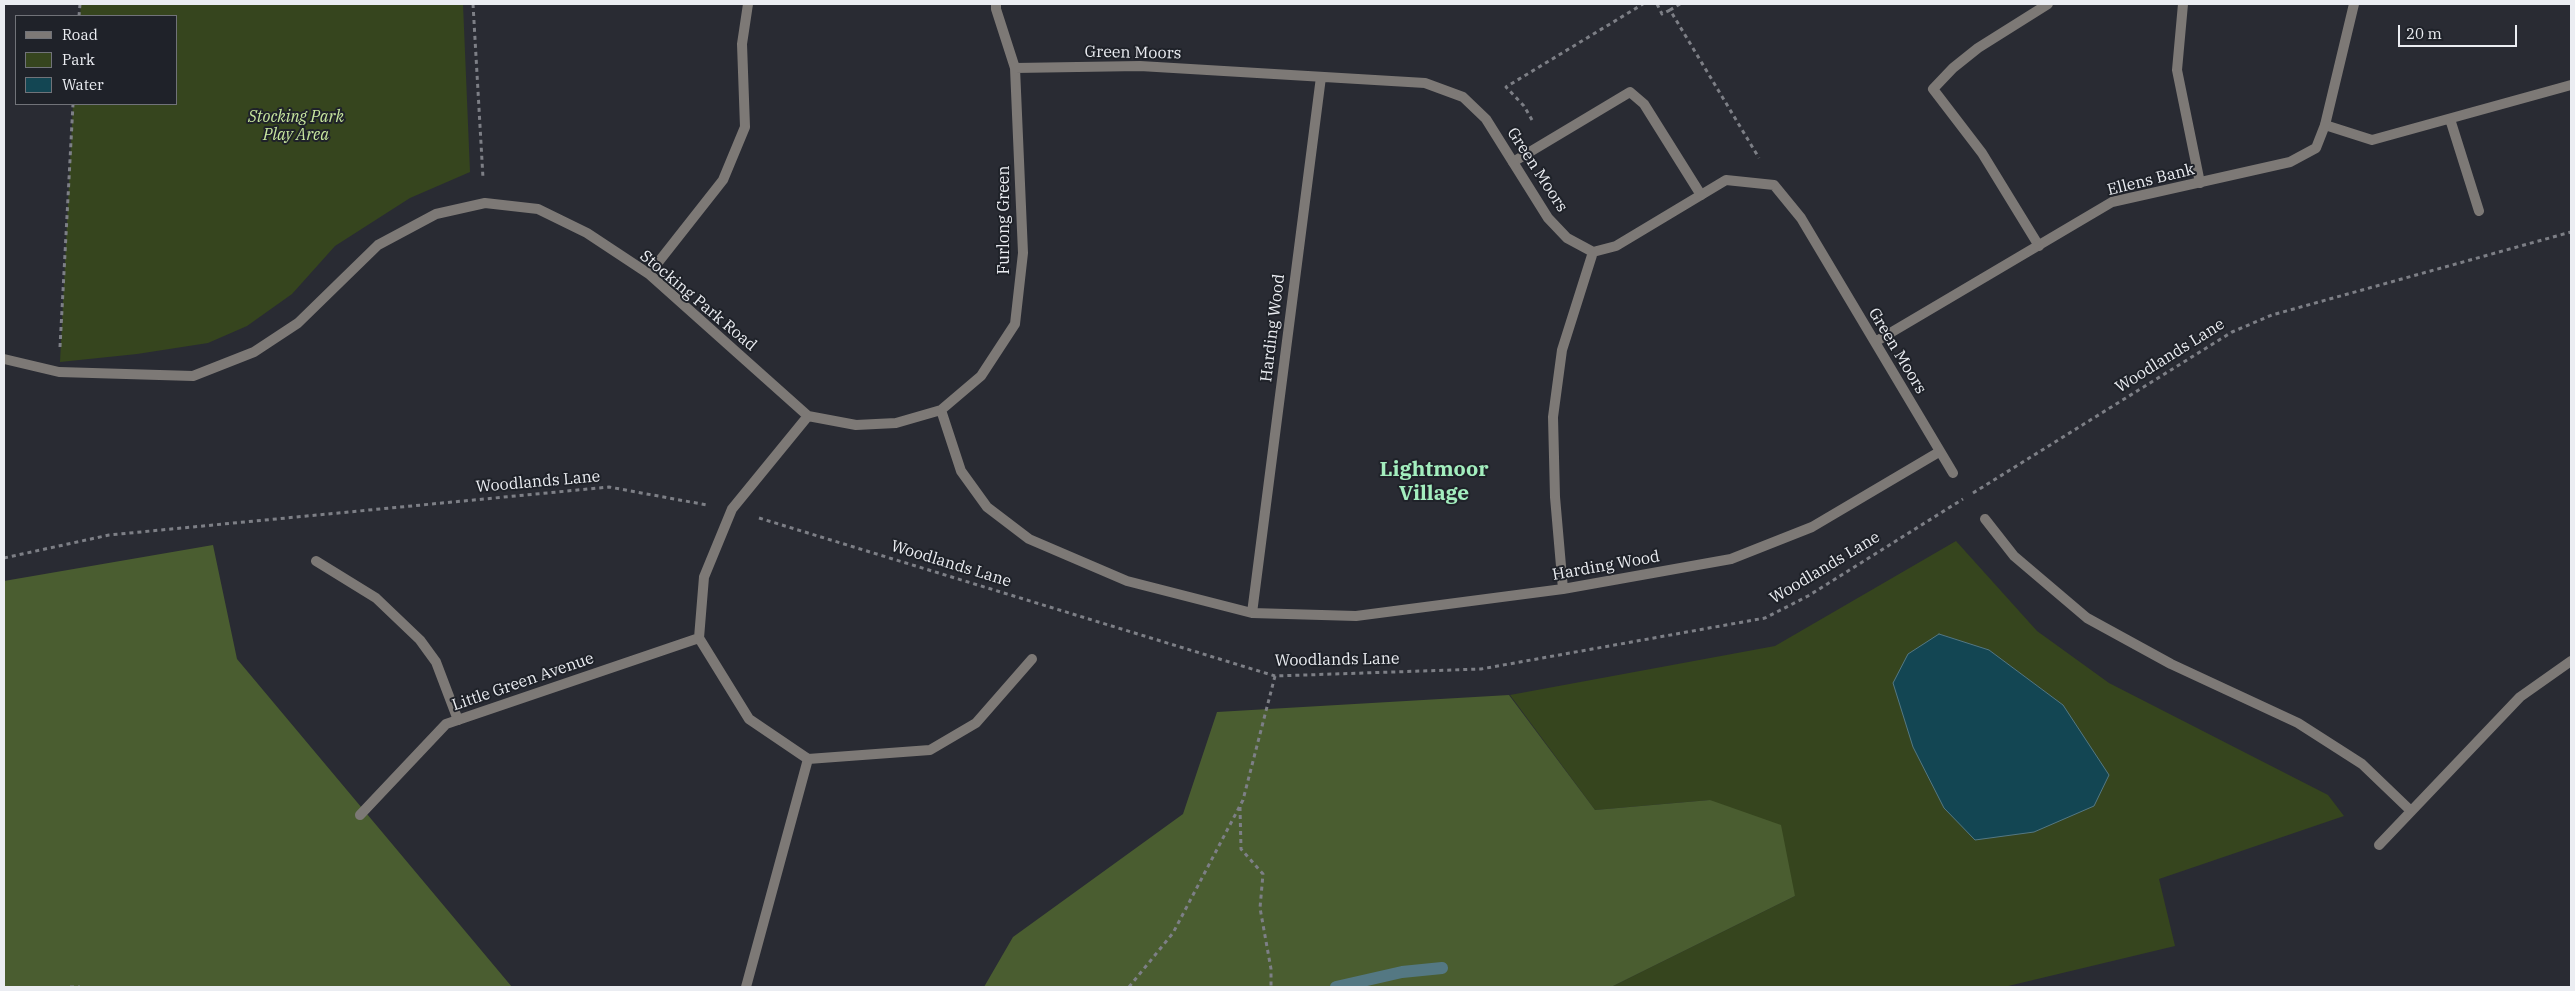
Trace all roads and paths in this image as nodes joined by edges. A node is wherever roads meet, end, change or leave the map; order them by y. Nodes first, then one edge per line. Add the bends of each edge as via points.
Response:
1 (473, 4) edge
2 (748, 4) edge
3 (996, 4) edge
4 (1657, 4) edge
5 (1680, 4) edge
6 (2048, 4) edge
7 (2183, 4) edge
8 (2354, 4) edge
9 (1670, 10) junction
10 (1015, 68) junction
11 (1321, 77) junction
12 (2571, 86) edge
13 (73, 105) edge
14 (2450, 119) junction
15 (2325, 125) junction
16 (1513, 162) junction
17 (2200, 183) junction
18 (1774, 185) junction
19 (1701, 195) junction
20 (485, 204) junction
21 (2479, 211) dead end
22 (2571, 232) edge
23 (2039, 246) junction
24 (1592, 252) junction
25 (649, 274) junction
26 (1875, 342) junction
27 (4, 358) edge
28 (59, 372) junction
29 (941, 410) junction
30 (808, 416) junction
31 (1940, 452) junction
32 (1953, 473) dead end
33 (732, 509) junction
34 (1985, 520) dead end
35 (4, 558) edge
36 (316, 561) dead end
37 (1563, 589) junction
38 (1252, 613) junction
39 (699, 638) junction
40 (1032, 659) dead end
41 (2571, 660) edge
42 (1275, 676) junction
43 (458, 720) junction
44 (808, 759) junction
45 (1240, 806) junction
46 (2411, 811) junction
47 (360, 815) dead end
48 (2378, 845) dead end
49 (70, 987) edge
50 (80, 987) edge
51 (746, 987) edge
52 (1129, 987) edge
53 (1270, 987) edge

1 - 20 path
2 - 25 street via 742,44 745,127 723,180
3 - 10 street, Furlong Green
4 - 9 path via 1662,14
5 - 9 path
6 - 23 street via 1978,48 1933,89 1982,153
7 - 17 street via 2177,70
8 - 15 street, Ellens Bank
9 - 18 path
10 - 11 street, Green Moors via 1140,66
10 - 29 street, Furlong Green via 1023,253 1015,324 981,376
11 - 16 street, Green Moors via 1425,83 1463,97 1486,119
11 - 38 street, Harding Wood
12 - 14 street
13 - 28 path
14 - 15 street via 2372,140
14 - 21 street
15 - 17 street, Ellens Bank via 2316,148 2290,162
16 - 19 street via 1630,92 1644,104
16 - 24 street, Green Moors via 1548,218 1567,238
17 - 23 street, Ellens Bank via 2112,202
18 - 19 street via 1726,180
18 - 26 street, Green Moors via 1801,218
19 - 24 street via 1616,246
20 - 25 street, Stocking Park Road via 538,209 587,233
20 - 28 street, Stocking Park Road via 436,214 378,245 298,324 254,352 193,376
22 - 42 path, Woodlands Lane via 2272,315 2232,332 1808,596 1765,618 1481,669
23 - 26 street, Ellens Bank
24 - 37 street via 1562,350 1553,417 1555,497
25 - 30 street, Stocking Park Road
26 - 31 street, Green Moors
27 - 28 street, Stocking Park Road
29 - 30 street via 896,423 856,425
29 - 38 street, Harding Wood via 961,471 987,507 1029,540 1127,581
30 - 33 street
31 - 32 street, Green Moors
31 - 37 street, Harding Wood via 1812,526 1731,559
33 - 35 path, Woodlands Lane via 609,487 109,535
33 - 39 street via 704,577
33 - 42 path, Woodlands Lane
34 - 46 street via 2014,556 2087,618 2171,664 2298,723 2362,764
36 - 43 street via 376,598 420,640 436,662
37 - 38 street, Harding Wood via 1356,616
39 - 43 street, Little Green Avenue
39 - 44 street via 749,719
40 - 44 street via 976,722 930,750
41 - 46 street via 2520,697
42 - 45 path
43 - 47 street, Little Green Avenue via 446,724
44 - 51 street
45 - 52 path via 1173,933
45 - 53 path via 1241,849 1263,874 1260,908 1271,969
46 - 48 street
49 - 50 path

